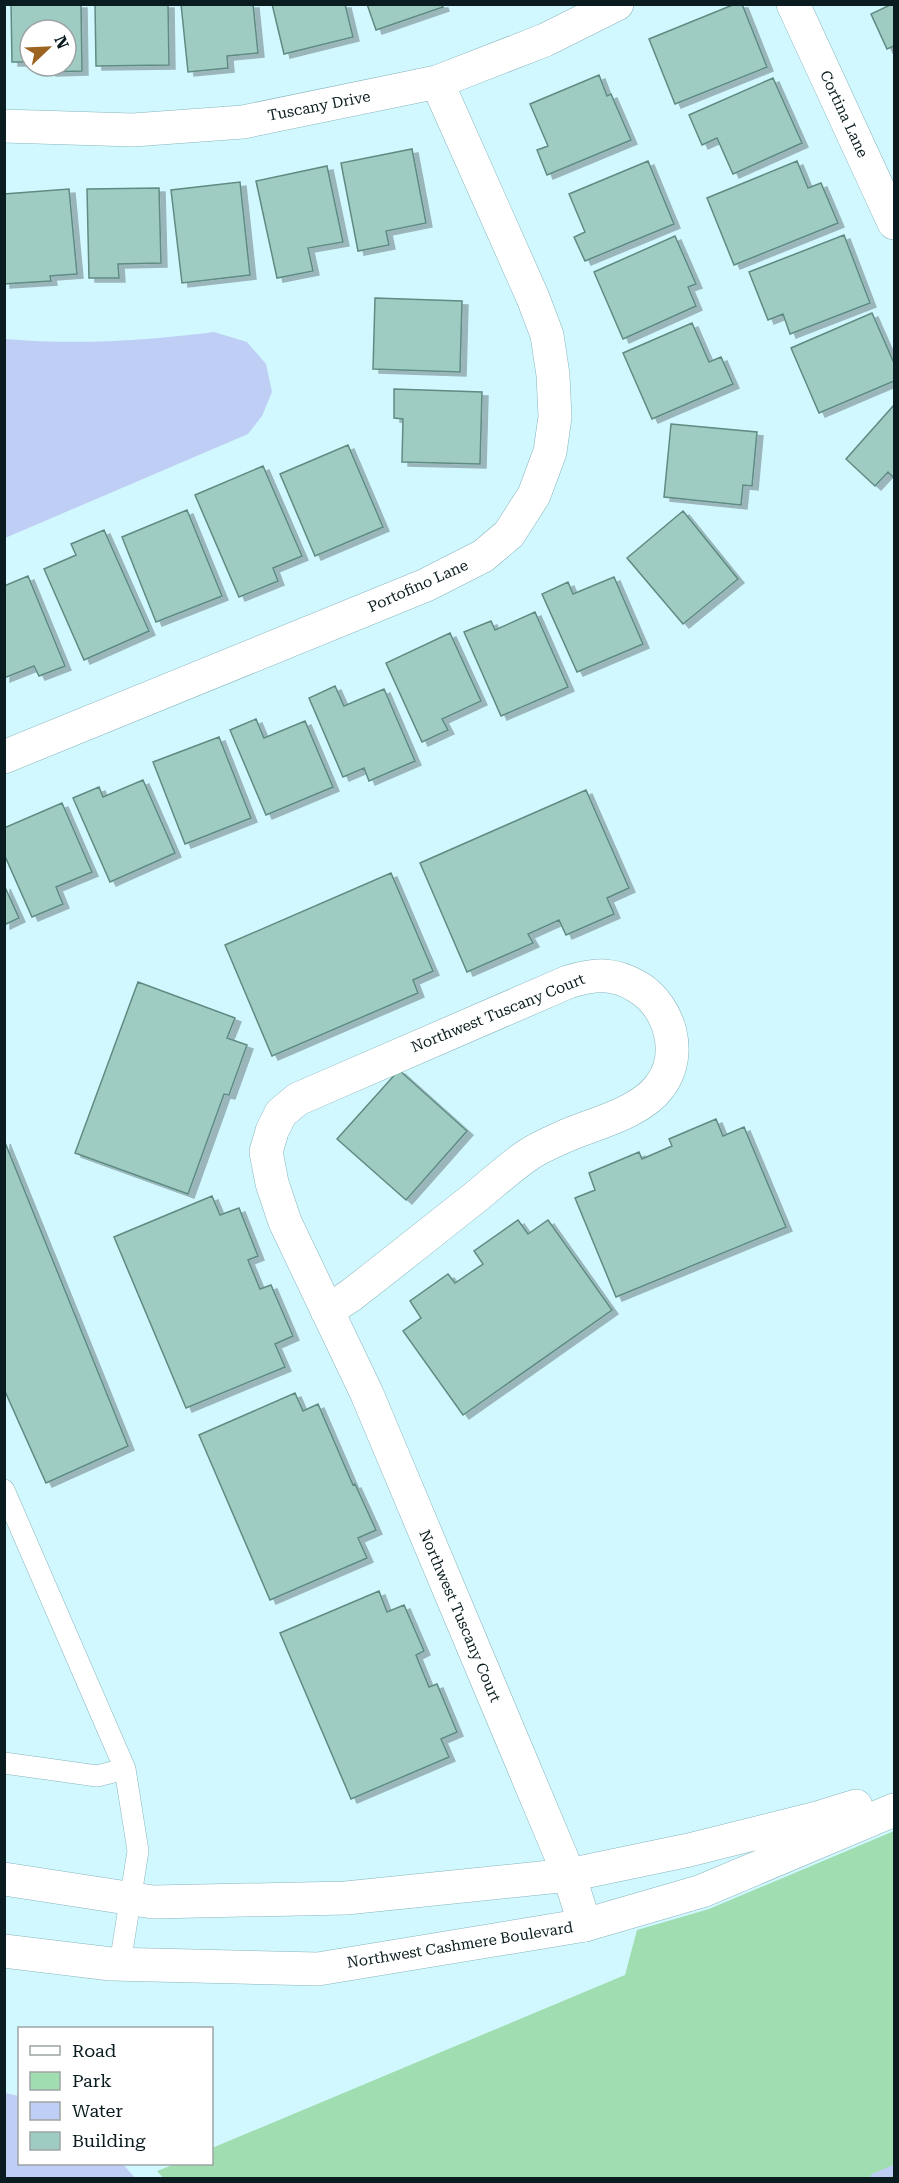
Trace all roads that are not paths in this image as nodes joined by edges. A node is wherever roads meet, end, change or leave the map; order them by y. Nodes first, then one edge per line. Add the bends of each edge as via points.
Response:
1 (617, 4) edge
2 (793, 4) edge
3 (437, 82) junction
4 (4, 126) edge
5 (894, 223) edge
6 (4, 757) edge
7 (327, 1311) junction
8 (4, 1490) edge
9 (4, 1763) edge
10 (125, 1769) junction
11 (894, 1793) edge
12 (894, 1810) edge
13 (569, 1875) junction
14 (4, 1880) edge
15 (130, 1898) junction
16 (585, 1925) junction
17 (4, 1951) edge
18 (120, 1964) junction

1 - 3 street, Tuscany Drive via 545,40
2 - 5 street, Cortina Lane
3 - 4 street, Tuscany Drive via 243,122 133,130
3 - 6 street, Portofino Lane via 547,335 555,417 550,452 534,495 509,534 483,556 426,585
7 - 7 street, Northwest Tuscany Court via 528,1155 639,1105 660,1086 670,1066 672,1044 667,1020 654,1000 616,977 594,974 318,1088 281,1113 266,1152 272,1183 285,1222
7 - 13 street, Northwest Tuscany Court via 367,1394
8 - 10 lane
9 - 10 lane via 98,1776
10 - 15 lane via 138,1851
11 - 13 street via 759,1833
12 - 16 street, Northwest Cashmere Boulevard via 702,1891
13 - 15 street via 346,1898 153,1902
13 - 16 street, Northwest Tuscany Court
14 - 15 street
15 - 18 lane
16 - 18 street, Northwest Cashmere Boulevard via 318,1969
17 - 18 street, Northwest Cashmere Boulevard

